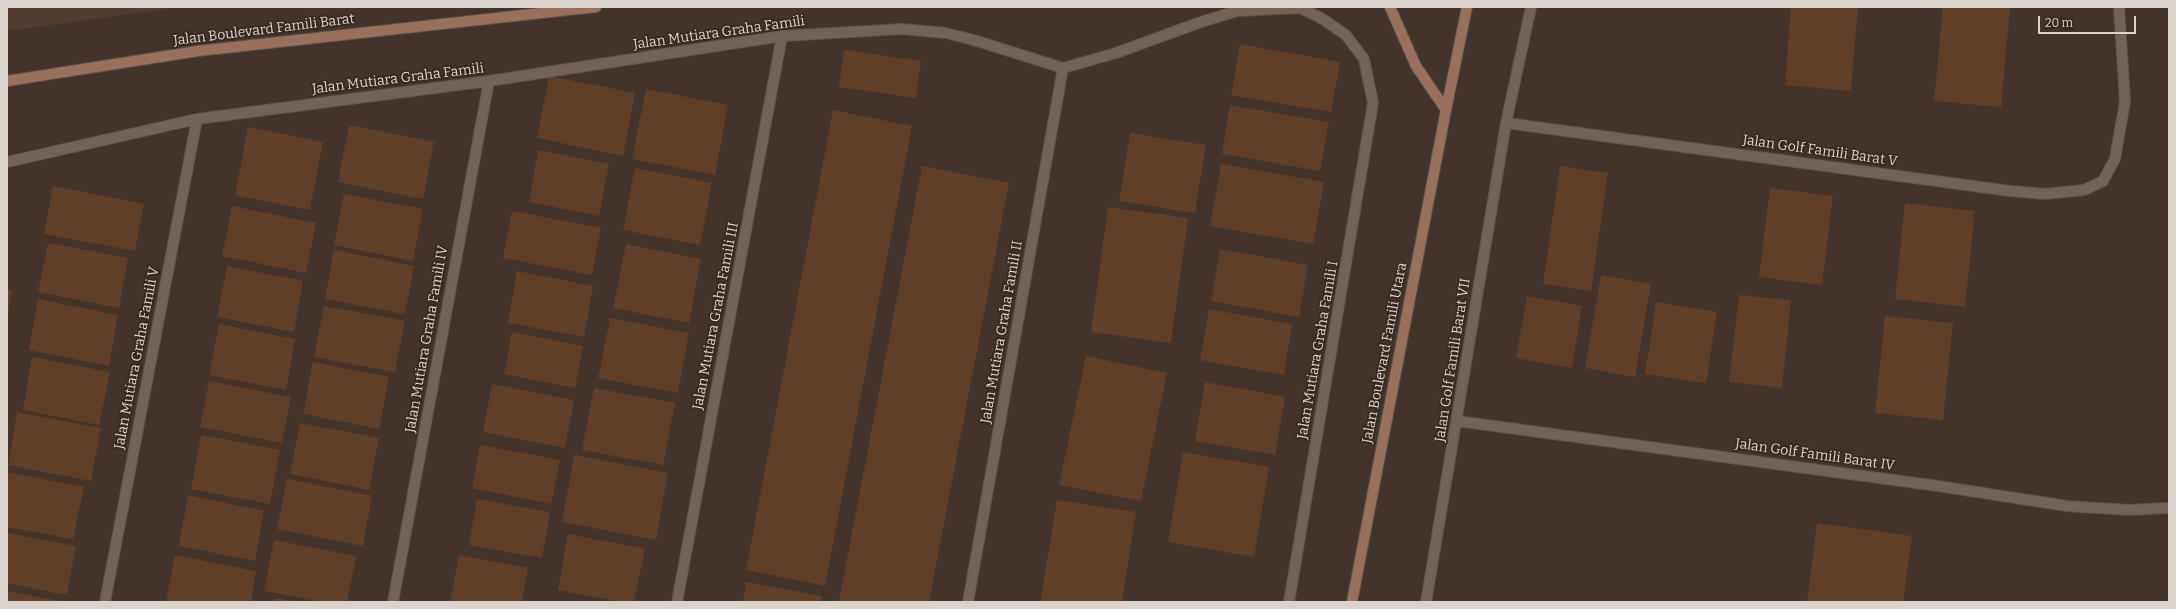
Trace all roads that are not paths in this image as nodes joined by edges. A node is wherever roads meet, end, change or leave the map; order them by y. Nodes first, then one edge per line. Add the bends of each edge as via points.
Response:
1 (596, 7) edge
2 (1390, 7) edge
3 (1467, 7) edge
4 (1531, 7) edge
5 (2119, 7) edge
6 (782, 36) junction
7 (1063, 68) junction
8 (7, 81) edge
9 (489, 81) junction
10 (1446, 110) junction
11 (197, 119) junction
12 (1506, 123) junction
13 (7, 162) edge
14 (1457, 421) junction
15 (2169, 508) edge
16 (105, 602) edge
17 (393, 602) edge
18 (677, 602) edge
19 (968, 602) edge
20 (1289, 602) edge
21 (1352, 602) edge
22 (1426, 602) edge

1 - 8 street, Jalan Boulevard Famili Barat via 198,51
2 - 10 street via 1416,66
3 - 10 street, Jalan Boulevard Famili Utara
4 - 12 street, Jalan Golf Famili Barat VII
5 - 12 street, Jalan Golf Famili Barat V via 2125,101 2115,159 2103,181 2084,190 2045,194
6 - 7 street, Jalan Mutiara Graha Famili via 902,29 946,33 977,40
6 - 9 street, Jalan Mutiara Graha Famili
6 - 18 street, Jalan Mutiara Graha Famili III
7 - 19 street, Jalan Mutiara Graha Famili II
7 - 20 street, Jalan Mutiara Graha Famili I via 1116,53 1237,11 1300,8 1321,18 1346,35 1364,59 1374,103
9 - 11 street, Jalan Mutiara Graha Famili
9 - 17 street, Jalan Mutiara Graha Famili IV
10 - 21 street, Jalan Boulevard Famili Utara
11 - 13 street, Jalan Mutiara Graha Famili
11 - 16 street, Jalan Mutiara Graha Famili V
12 - 14 street, Jalan Golf Famili Barat VII
14 - 15 street, Jalan Golf Famili Barat IV via 1876,477 2067,506 2128,510
14 - 22 street, Jalan Golf Famili Barat VII

